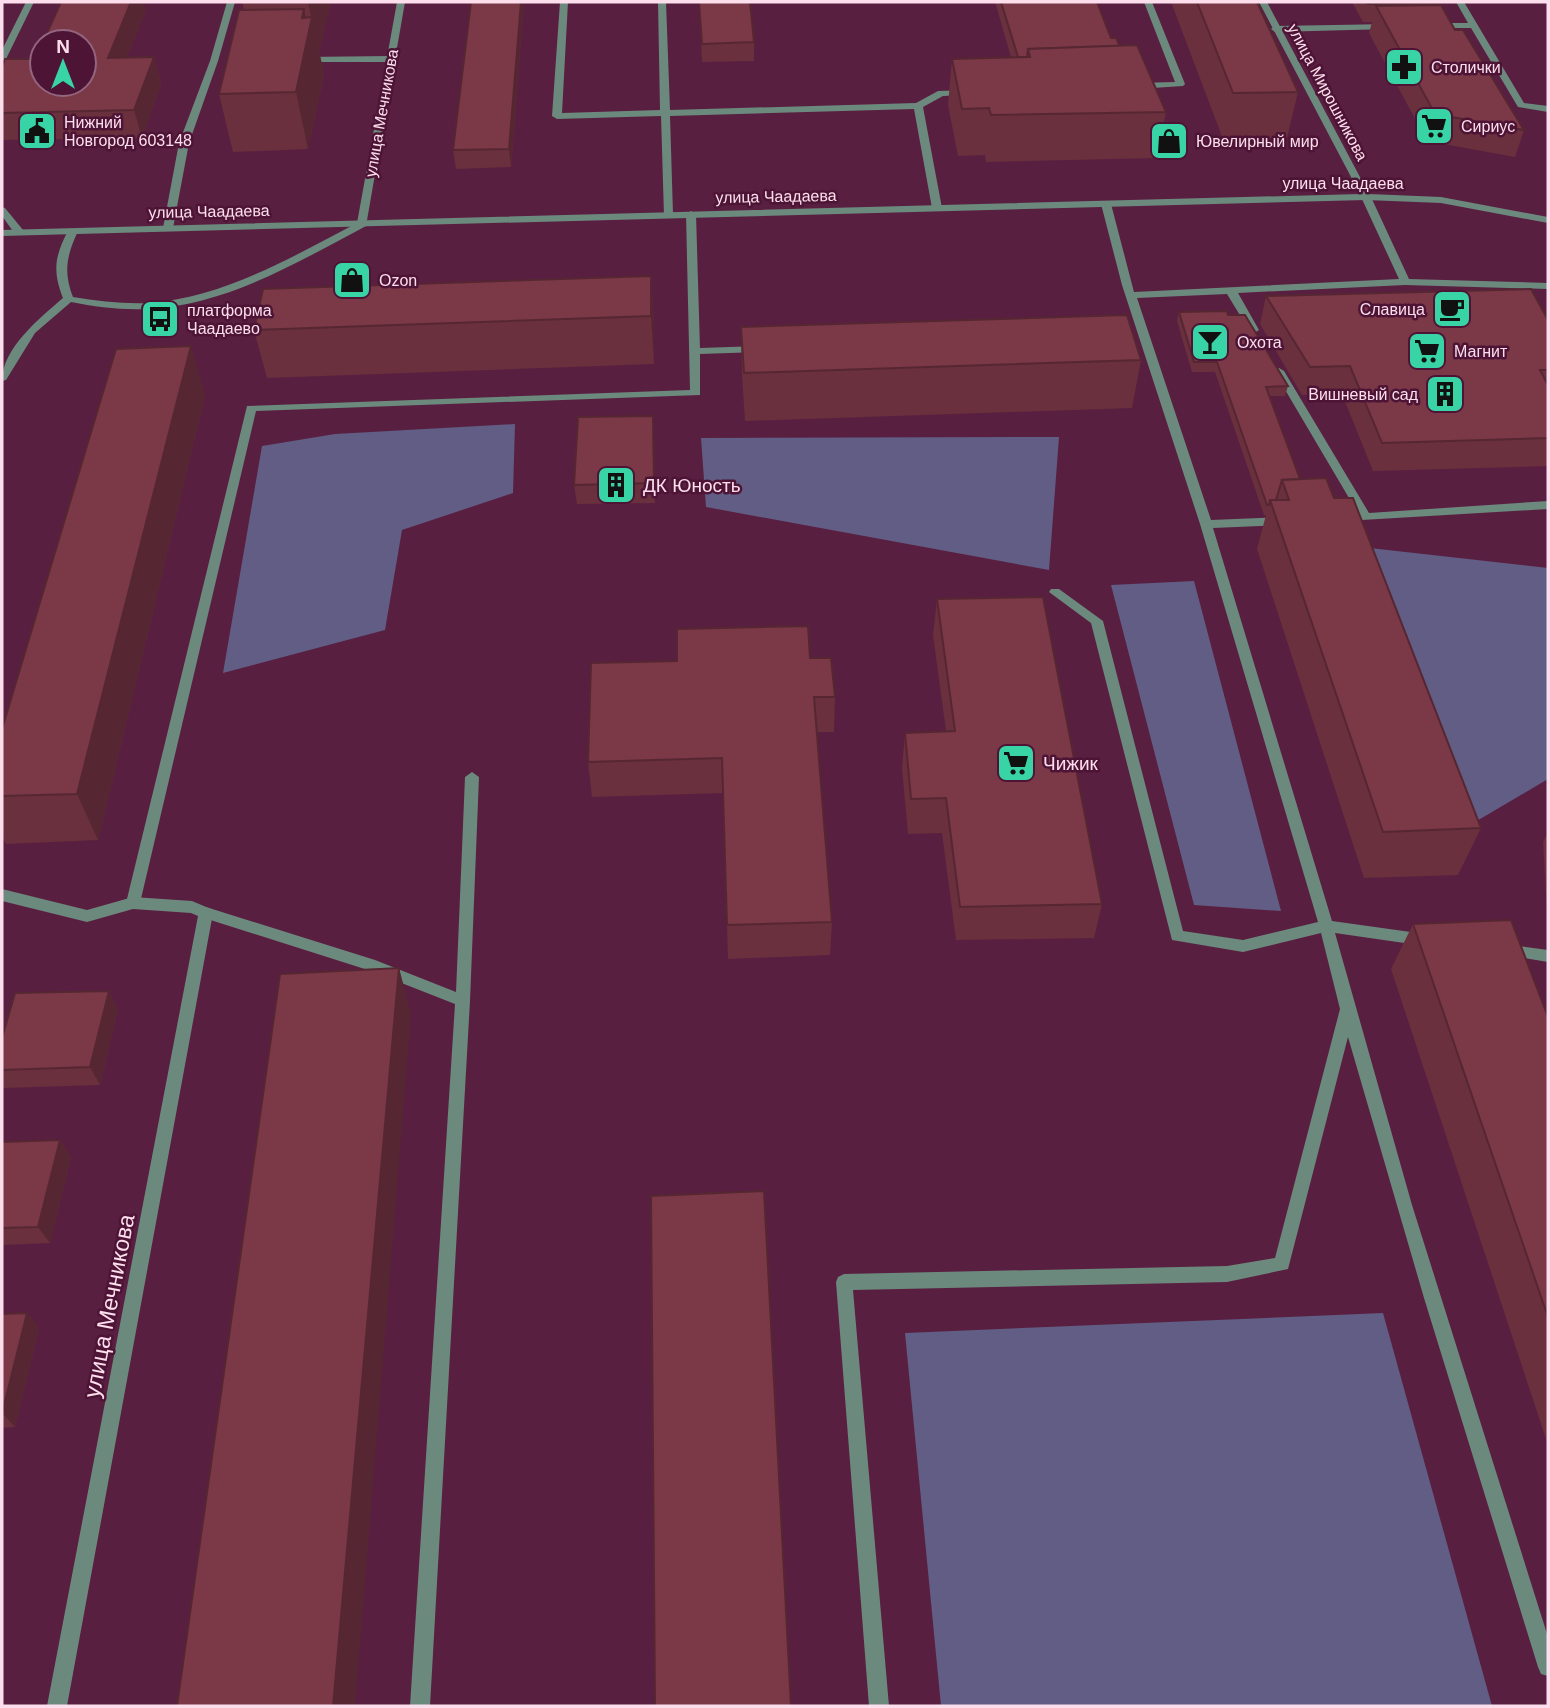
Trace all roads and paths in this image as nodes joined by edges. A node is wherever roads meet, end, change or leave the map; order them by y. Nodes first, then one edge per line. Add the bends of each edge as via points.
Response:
1 (30, 2) edge
2 (231, 2) edge
3 (401, 2) edge
4 (564, 2) edge
5 (662, 2) edge
6 (1148, 2) edge
7 (1263, 2) edge
8 (1460, 2) edge
9 (1395, 26) edge
10 (1421, 26) edge
11 (1474, 26) junction
12 (1275, 29) junction
13 (2, 59) edge
14 (391, 59) junction
15 (297, 60) edge
16 (214, 61) junction
17 (228, 61) edge
18 (1128, 86) edge
19 (982, 92) edge
20 (918, 106) junction
21 (1548, 109) edge
22 (664, 114) junction
23 (1366, 197) junction
24 (1107, 204) junction
25 (937, 208) junction
26 (2, 209) edge
27 (668, 214) junction
28 (691, 214) junction
29 (1548, 220) edge
30 (362, 224) junction
31 (168, 228) junction
32 (74, 231) junction
33 (19, 232) junction
34 (2, 233) edge
35 (1405, 282) junction
36 (1548, 286) edge
37 (1230, 289) junction
38 (1133, 296) junction
39 (69, 299) junction
40 (1144, 336) junction
41 (1130, 337) edge
42 (1264, 346) edge
43 (767, 349) edge
44 (697, 351) junction
45 (1271, 357) edge
46 (2, 378) edge
47 (1548, 505) edge
48 (1366, 517) junction
49 (1353, 518) edge
50 (1299, 520) edge
51 (1206, 524) junction
52 (1055, 592) dead end
53 (472, 777) dead end
54 (2, 895) edge
55 (133, 904) junction
56 (206, 913) junction
57 (1326, 926) junction
58 (1444, 942) edge
59 (1484, 948) edge
60 (1548, 956) edge
61 (463, 1001) junction
62 (1347, 1010) junction
63 (1548, 1667) edge
64 (57, 1706) edge
65 (420, 1706) edge
66 (878, 1706) edge

1 - 13 street
2 - 16 street
3 - 14 street, улица Мечникова
4 - 22 street via 557,116
5 - 22 street
6 - 18 street via 1180,84
7 - 12 street, улица Мирошникова
8 - 11 street
9 - 12 street
10 - 11 street
11 - 21 street via 1521,105
12 - 23 street, улица Мирошникова
14 - 15 street
14 - 30 street, улица Мечникова
16 - 17 street
16 - 31 street via 184,143
19 - 20 street via 940,93
20 - 22 street
20 - 25 street
22 - 27 street
23 - 24 street, улица Чаадаева
23 - 29 street, улица Чаадаева via 1441,201
23 - 35 street, улица Мирошникова
24 - 25 street, улица Чаадаева
24 - 38 street
25 - 28 street, улица Чаадаева
26 - 33 street
27 - 28 street, улица Чаадаева
27 - 30 street, улица Чаадаева
28 - 44 street
30 - 31 street, улица Чаадаева
30 - 39 street via 257,279 205,297 134,308
31 - 32 street, улица Чаадаева
32 - 33 street, улица Чаадаева
32 - 39 street via 59,262
33 - 34 street, улица Чаадаева
35 - 36 street
35 - 37 street
37 - 38 street
37 - 42 street
38 - 40 street
39 - 46 street via 31,331
40 - 41 street
40 - 51 street
43 - 44 street
44 - 55 street via 696,393 251,408
45 - 48 street
47 - 48 street
48 - 49 street
50 - 51 street
51 - 57 street
52 - 57 street via 1097,621 1177,936 1244,947
53 - 61 street
54 - 55 street via 87,916
55 - 56 street via 192,907
56 - 61 street via 375,966
56 - 64 street, улица Мечникова
57 - 58 street
57 - 62 street
59 - 60 street
61 - 65 street
62 - 63 street
62 - 66 street via 1282,1264 1227,1274 844,1282

